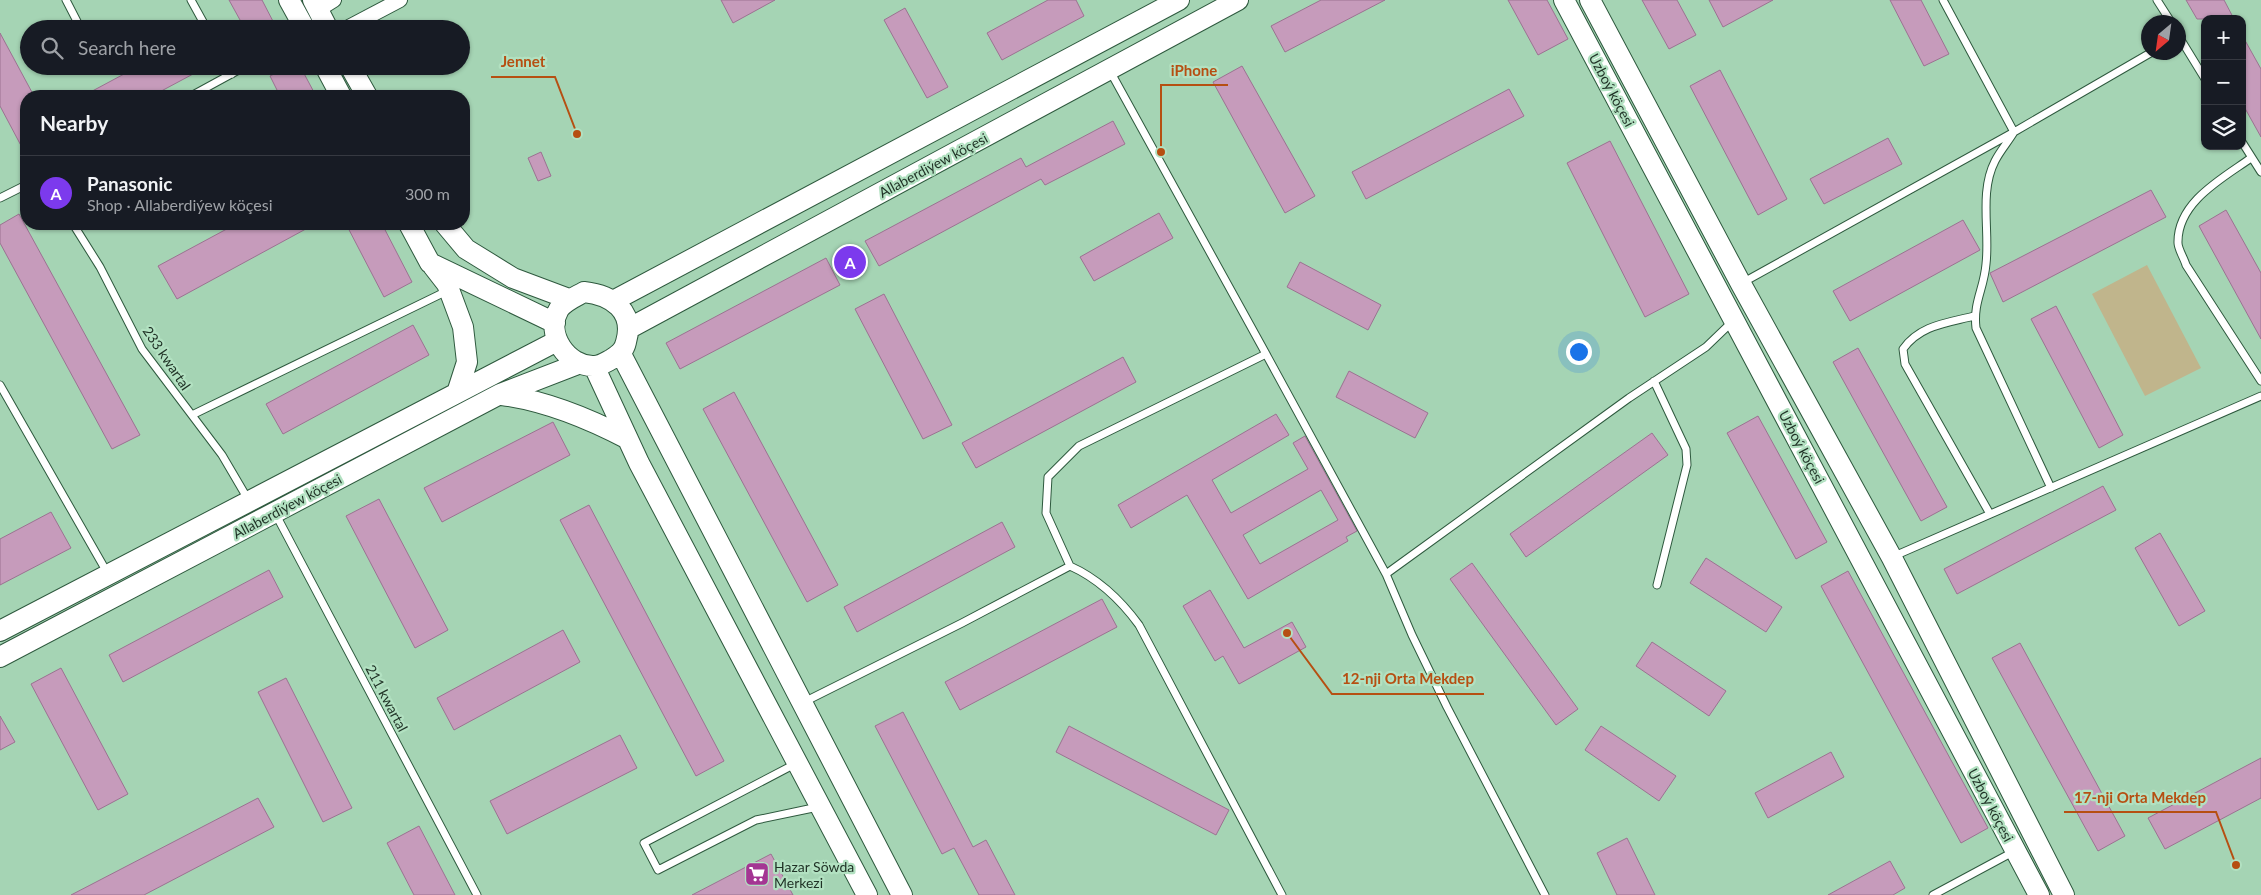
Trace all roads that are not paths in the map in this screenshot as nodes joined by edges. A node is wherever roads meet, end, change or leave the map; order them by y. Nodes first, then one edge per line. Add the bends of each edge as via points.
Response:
1 (66, 0) edge
2 (191, 0) edge
3 (289, 0) edge
4 (400, 0) edge
5 (1180, 0) edge
6 (1238, 0) edge
7 (1564, 0) edge
8 (1590, 0) edge
9 (1943, 0) edge
10 (2156, 0) edge
11 (322, 3) edge
12 (2166, 15) edge
13 (76, 20) edge
14 (202, 20) edge
15 (300, 20) edge
16 (326, 20) edge
17 (362, 20) edge
18 (2186, 48) edge
19 (2141, 58) edge
20 (1110, 70) junction
21 (2201, 72) edge
22 (230, 75) edge
23 (330, 75) edge
24 (355, 75) edge
25 (202, 90) edge
26 (338, 90) edge
27 (364, 90) edge
28 (2014, 132) junction
29 (2246, 148) edge
30 (2252, 158) junction
31 (2261, 172) edge
32 (20, 187) edge
33 (0, 198) edge
34 (77, 230) edge
35 (412, 230) edge
36 (450, 230) edge
37 (430, 263) junction
38 (1741, 284) junction
39 (449, 290) junction
40 (569, 300) junction
41 (613, 301) junction
42 (1974, 316) junction
43 (1735, 319) junction
44 (628, 329) junction
45 (556, 332) junction
46 (621, 354) junction
47 (1266, 354) junction
48 (586, 365) junction
49 (1654, 381) junction
50 (2261, 381) edge
51 (0, 384) edge
52 (457, 393) junction
53 (500, 394) junction
54 (2261, 396) edge
55 (192, 415) junction
56 (628, 439) junction
57 (2051, 488) junction
58 (249, 501) junction
59 (275, 513) junction
60 (1990, 514) junction
61 (1892, 558) junction
62 (1070, 566) junction
63 (109, 574) junction
64 (1386, 574) junction
65 (1657, 585) dead end
66 (0, 631) edge
67 (0, 657) edge
68 (802, 703) junction
69 (797, 763) junction
70 (820, 806) junction
71 (2016, 850) junction
72 (477, 895) edge
73 (867, 895) edge
74 (902, 895) edge
75 (1282, 895) edge
76 (1545, 895) edge
77 (1933, 895) edge
78 (2039, 895) edge
79 (2064, 895) edge

1 - 13 lane
2 - 14 lane
3 - 15 street
4 - 17 street
5 - 41 street
6 - 20 street, Allaberdiýew köçesi
7 - 43 street, Uzboý köçesi
8 - 38 street, Uzboý köçesi
9 - 28 lane
10 - 12 lane
11 - 16 street
18 - 21 lane
19 - 28 lane
20 - 44 street, Allaberdiýew köçesi
20 - 47 lane
22 - 25 lane
23 - 26 street
24 - 27 street
28 - 38 lane
28 - 42 lane via 1994,162 1987,188 1987,262
29 - 30 lane
30 - 31 lane
30 - 50 lane via 2203,192 2183,218 2178,244 2186,265
32 - 33 lane
34 - 55 lane, 233 kwartal via 100,267 142,349
35 - 37 street
36 - 40 street via 466,249 513,278
37 - 39 street
37 - 45 street
38 - 61 street, Uzboý köçesi
39 - 52 street via 463,327 467,362
39 - 55 lane
40 - 41 street via 584,292 600,294
40 - 45 street via 559,310
41 - 44 street via 624,313
42 - 57 lane via 1976,328
42 - 60 lane via 1922,330 1903,349 1905,364
43 - 49 lane via 1706,347
43 - 71 street, Uzboý köçesi
44 - 46 street
45 - 48 street via 562,350
45 - 52 street, Allaberdiýew köçesi
46 - 48 street via 602,365
46 - 68 street
47 - 62 lane via 1079,446 1048,477 1046,513
47 - 64 lane
48 - 53 street, Allaberdiýew köçesi
48 - 56 street
49 - 64 lane
49 - 65 lane via 1686,449 1687,465
51 - 63 lane
52 - 58 street, Allaberdiýew köçesi
53 - 56 street via 526,398 587,418
53 - 59 street, Allaberdiýew köçesi
54 - 57 lane
55 - 58 lane, 233 kwartal
56 - 69 street
57 - 60 lane
58 - 63 street, Allaberdiýew köçesi
59 - 67 street, Allaberdiýew köçesi
59 - 72 lane, 211 kwartal
60 - 61 lane
61 - 79 street, Uzboý köçesi
62 - 68 lane
62 - 75 lane via 1090,575 1123,602 1139,625
63 - 66 street, Allaberdiýew köçesi
64 - 76 lane via 1438,689
68 - 74 street
69 - 70 street
69 - 70 lane via 644,843 658,870 756,820
70 - 73 street
71 - 77 lane
71 - 78 street, Uzboý köçesi

